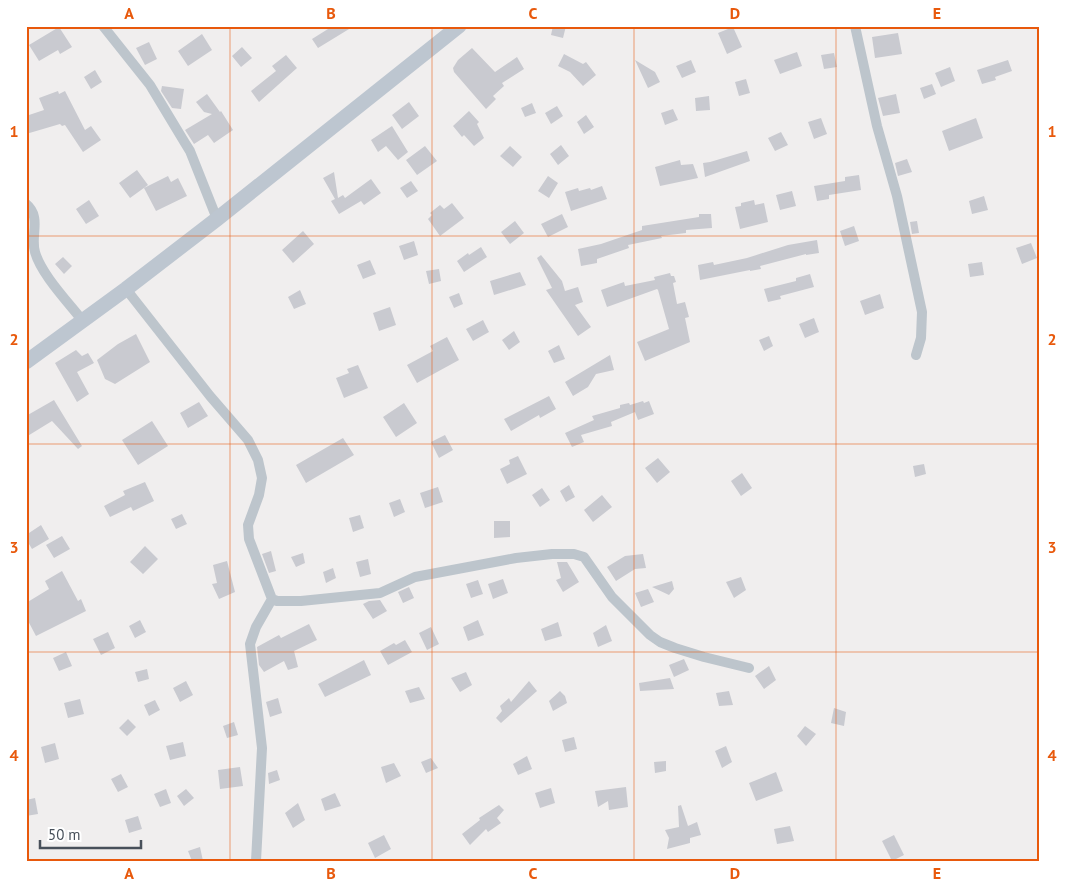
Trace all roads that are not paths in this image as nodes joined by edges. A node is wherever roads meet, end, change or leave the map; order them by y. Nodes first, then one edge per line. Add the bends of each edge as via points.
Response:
1 (103, 26) edge
2 (459, 26) edge
3 (855, 26) edge
4 (26, 204) edge
5 (217, 219) junction
6 (126, 289) junction
7 (82, 320) junction
8 (916, 355) dead end
9 (26, 362) edge
10 (272, 599) junction
11 (750, 668) dead end
12 (256, 861) edge

1 - 5 street via 150,85 186,143
2 - 5 main road
3 - 8 street via 922,312 921,338
4 - 7 street via 35,217 34,251 43,269
5 - 6 main road
6 - 7 main road
6 - 10 street via 243,434 258,460 262,478 248,526 249,539
7 - 9 main road
10 - 11 street via 283,602 380,593 415,577 516,558 574,554 584,557 612,597 660,642
10 - 12 street via 250,644 262,748

